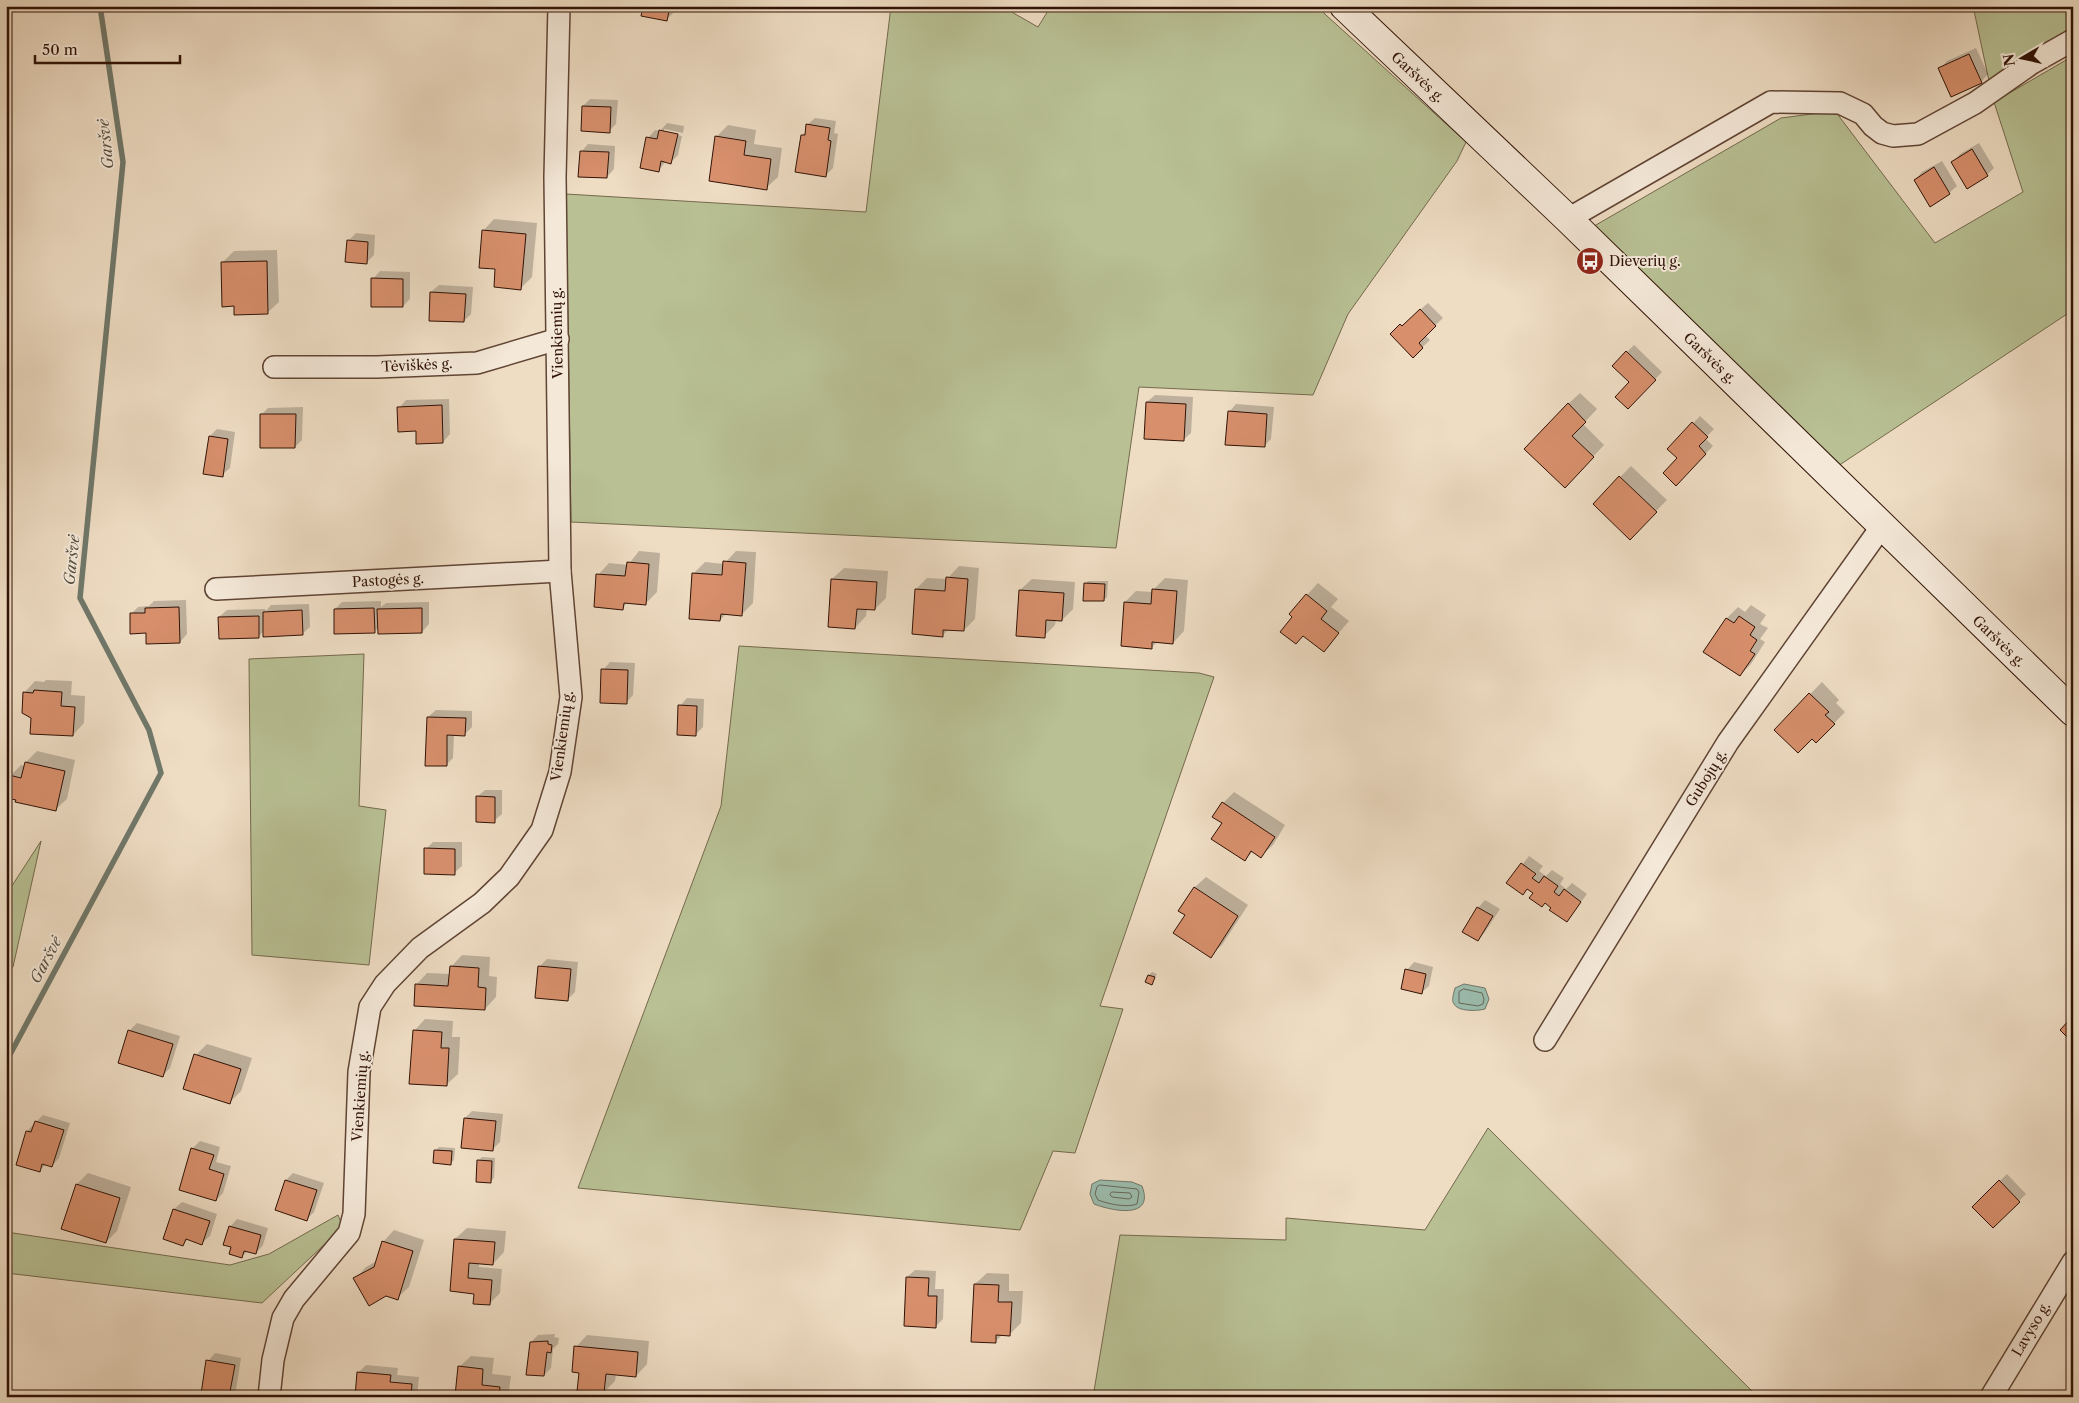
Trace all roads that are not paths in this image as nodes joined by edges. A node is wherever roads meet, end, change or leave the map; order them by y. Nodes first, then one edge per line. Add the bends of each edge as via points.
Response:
1 (559, 6) edge
2 (1344, 6) edge
3 (2073, 40) edge
4 (1568, 219) junction
5 (558, 339) junction
6 (274, 366) dead end
7 (1882, 526) junction
8 (560, 571) junction
9 (216, 589) dead end
10 (2073, 712) edge
11 (1545, 1040) dead end
12 (2073, 1262) edge
13 (270, 1397) edge
14 (1991, 1397) edge

1 - 5 street, Vienkiemių g. via 555,168
2 - 4 main road, Garšvės g.
3 - 4 street via 2032,63 1975,103 1918,134 1893,136 1882,133 1863,114 1840,103 1771,102
4 - 7 main road, Garšvės g.
5 - 6 street, Tėviškės g. via 477,362 377,368
5 - 8 street, Vienkiemių g.
7 - 10 main road, Garšvės g.
7 - 11 street, Gubojų g. via 1728,742
8 - 9 street, Pastogės g.
8 - 13 street, Vienkiemių g. via 571,697 560,772 542,830 509,878 482,903 420,948 384,984 370,1007 358,1072 354,1214 349,1233 294,1299 283,1318 273,1360
12 - 14 street, Lavyso g.

